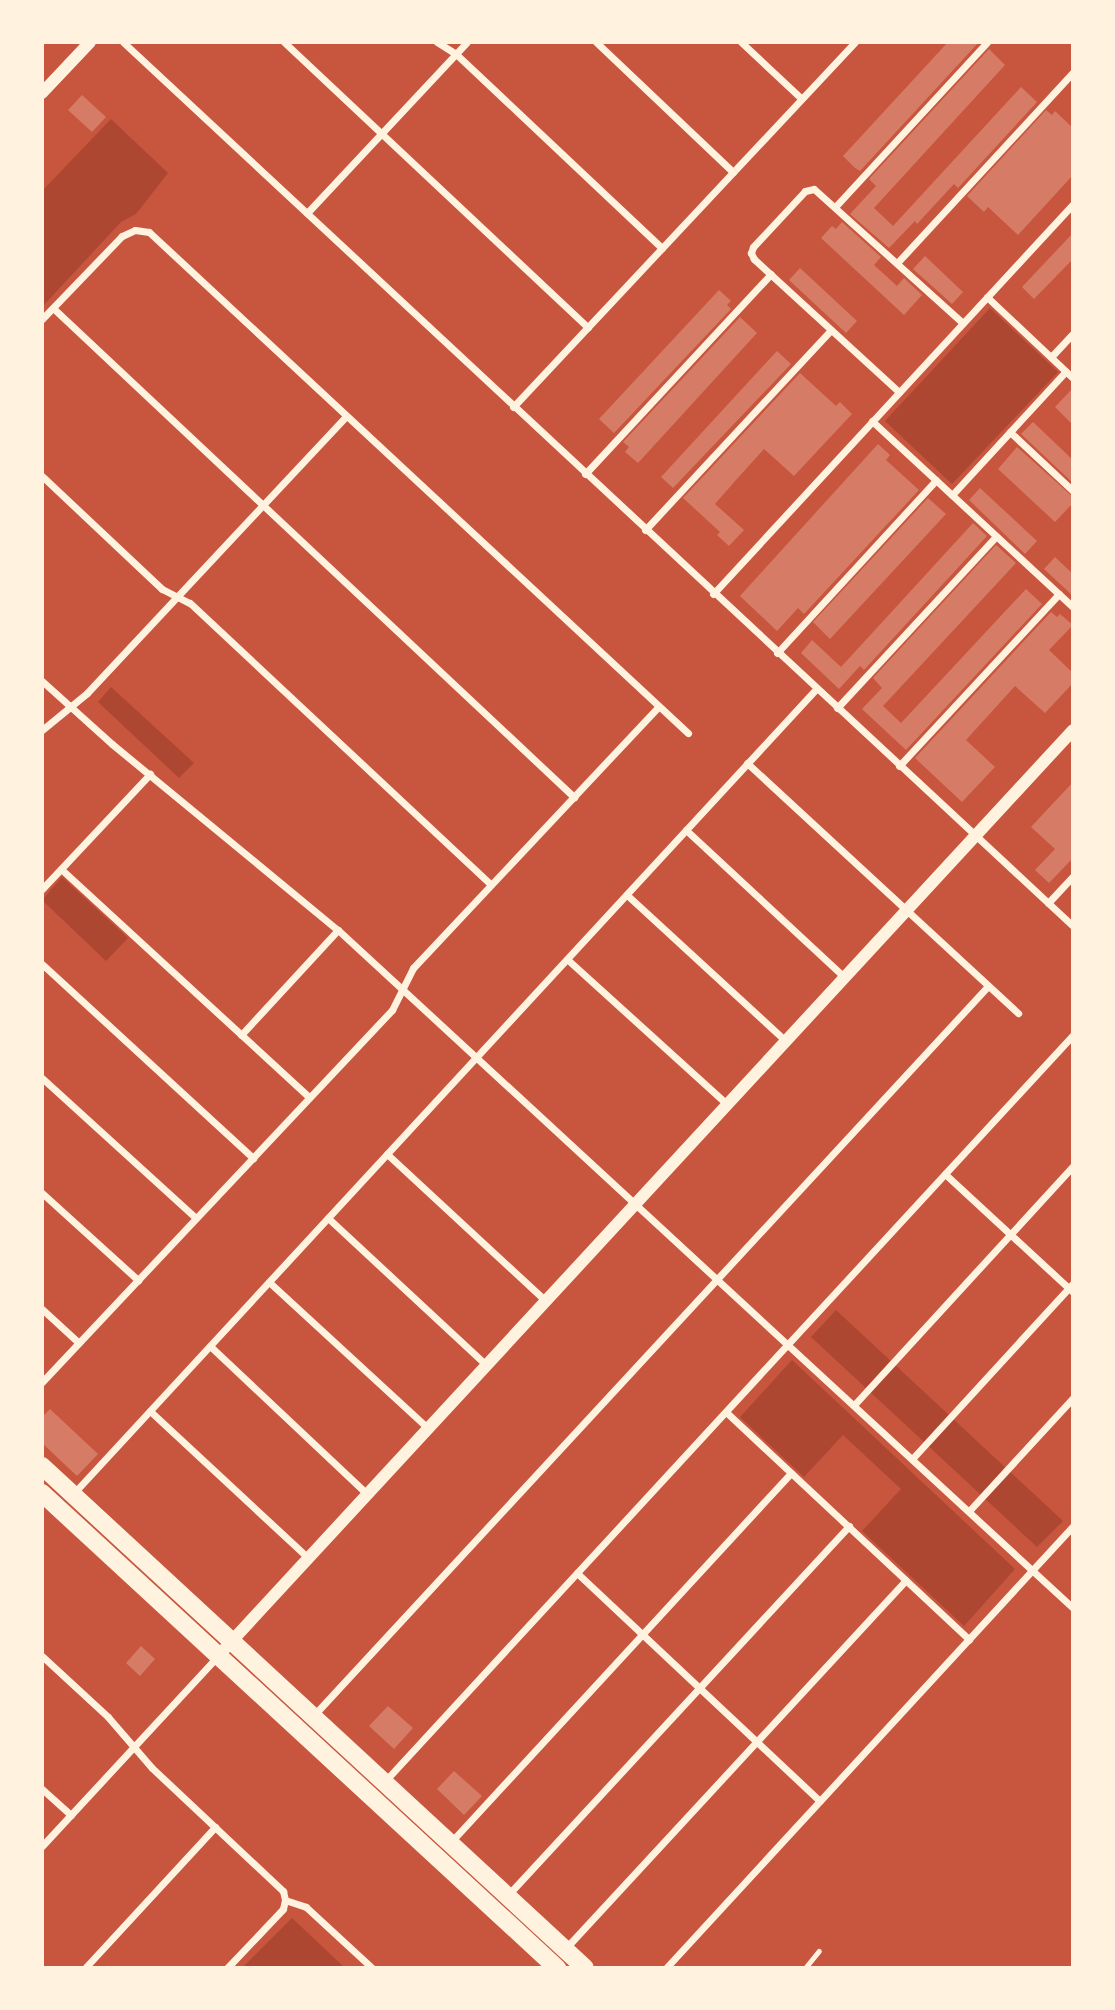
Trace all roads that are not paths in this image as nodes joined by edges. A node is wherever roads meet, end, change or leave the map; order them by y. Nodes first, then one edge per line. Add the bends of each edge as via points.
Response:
1 (90, 42) edge
2 (123, 42) edge
3 (284, 42) edge
4 (437, 42) edge
5 (467, 42) edge
6 (596, 42) edge
7 (741, 42) edge
8 (855, 42) edge
9 (987, 42) edge
10 (456, 54) junction
11 (1073, 72) edge
12 (44, 86) edge
13 (802, 99) junction
14 (381, 134) junction
15 (733, 172) junction
16 (1073, 204) edge
17 (835, 207) junction
18 (307, 213) junction
19 (662, 248) junction
20 (897, 263) junction
21 (771, 274) junction
22 (987, 297) junction
23 (53, 308) junction
24 (42, 319) edge
25 (963, 323) junction
26 (588, 327) junction
27 (831, 330) junction
28 (1073, 333) edge
29 (1051, 357) junction
30 (1066, 371) junction
31 (1073, 377) edge
32 (899, 392) junction
33 (513, 407) junction
34 (346, 416) junction
35 (872, 421) junction
36 (1010, 432) junction
37 (585, 474) junction
38 (42, 476) edge
39 (936, 480) junction
40 (1073, 491) edge
41 (951, 495) junction
42 (263, 505) junction
43 (645, 530) junction
44 (996, 536) junction
45 (713, 594) junction
46 (1059, 594) junction
47 (177, 597) junction
48 (1073, 607) edge
49 (777, 653) junction
50 (42, 681) edge
51 (816, 689) junction
52 (69, 706) junction
53 (659, 706) junction
54 (837, 708) junction
55 (42, 730) edge
56 (1073, 730) edge
57 (688, 733) dead end
58 (747, 764) junction
59 (899, 765) junction
60 (149, 774) junction
61 (574, 797) junction
62 (686, 831) junction
63 (976, 837) junction
64 (61, 869) junction
65 (1073, 876) edge
66 (491, 885) junction
67 (42, 889) edge
68 (627, 895) junction
69 (1048, 903) junction
70 (907, 911) junction
71 (1073, 926) edge
72 (338, 930) junction
73 (568, 960) junction
74 (42, 964) edge
75 (845, 978) junction
76 (988, 986) junction
77 (402, 989) junction
78 (1018, 1013) dead end
79 (241, 1035) junction
80 (1073, 1035) edge
81 (787, 1041) junction
82 (1065, 1044) junction
83 (1073, 1051) edge
84 (477, 1057) junction
85 (42, 1078) edge
86 (309, 1097) junction
87 (728, 1105) junction
88 (387, 1154) junction
89 (253, 1158) junction
90 (1073, 1166) edge
91 (945, 1174) junction
92 (42, 1193) edge
93 (636, 1204) junction
94 (196, 1218) junction
95 (328, 1218) junction
96 (1010, 1234) junction
97 (717, 1279) junction
98 (138, 1280) junction
99 (269, 1282) junction
100 (1072, 1288) edge
101 (546, 1301) junction
102 (42, 1308) edge
103 (79, 1343) junction
104 (788, 1344) junction
105 (209, 1346) junction
106 (486, 1365) junction
107 (42, 1382) edge
108 (1073, 1398) edge
109 (854, 1405) junction
110 (150, 1411) junction
111 (726, 1412) junction
112 (428, 1428) junction
113 (912, 1459) junction
114 (42, 1466) edge
115 (791, 1473) junction
116 (42, 1493) edge
117 (73, 1494) junction
118 (367, 1494) junction
119 (969, 1511) junction
120 (1073, 1526) edge
121 (849, 1527) junction
122 (308, 1558) junction
123 (1033, 1570) junction
124 (577, 1573) junction
125 (906, 1580) junction
126 (1073, 1608) edge
127 (642, 1634) junction
128 (969, 1639) junction
129 (231, 1641) junction
130 (42, 1656) edge
131 (218, 1656) junction
132 (699, 1688) junction
133 (313, 1716) junction
134 (757, 1741) junction
135 (134, 1747) junction
136 (384, 1782) junction
137 (42, 1789) edge
138 (820, 1801) junction
139 (71, 1815) junction
140 (215, 1827) junction
141 (450, 1843) junction
142 (42, 1846) edge
143 (507, 1896) junction
144 (285, 1900) junction
145 (565, 1949) junction
146 (819, 1951) dead end
147 (85, 1968) edge
148 (228, 1968) edge
149 (372, 1968) edge
150 (557, 1968) edge
151 (585, 1968) edge
152 (666, 1968) edge
153 (805, 1968) edge

1 - 12 street
2 - 18 street
3 - 14 street
4 - 10 street
5 - 10 street
6 - 15 street
7 - 13 street
8 - 13 street
9 - 17 street
10 - 14 street
10 - 19 street
11 - 20 street
13 - 15 street
14 - 18 street
14 - 26 street
15 - 19 street
16 - 22 street
17 - 20 street
17 - 21 street via 811,188 751,249 752,256
18 - 33 street
19 - 26 street
20 - 25 street
21 - 27 street
21 - 37 street
22 - 25 street
22 - 29 street
23 - 24 street
23 - 34 street via 122,236 135,230 153,235
23 - 42 street
25 - 32 street
26 - 33 street
27 - 32 street
27 - 43 street
28 - 29 street
29 - 30 street
30 - 31 street
30 - 36 street
32 - 35 street
33 - 37 street
34 - 42 street
34 - 53 street
35 - 39 street
35 - 45 street
36 - 40 street
36 - 41 street
37 - 43 street
38 - 47 street via 162,589
39 - 41 street
39 - 49 street
41 - 44 street
42 - 47 street
42 - 61 street
43 - 45 street
44 - 46 street
44 - 54 street
45 - 49 street
46 - 48 street
46 - 59 street
47 - 52 street via 87,693
47 - 66 street via 190,603
49 - 51 street
50 - 52 street
51 - 54 street
51 - 58 street
52 - 55 street
52 - 60 street
53 - 57 street
53 - 61 street
54 - 59 street
56 - 63 street
58 - 62 street
58 - 70 street
59 - 63 street
60 - 64 street
60 - 72 street
61 - 66 street
62 - 68 street
62 - 75 street
63 - 69 street
63 - 70 street
64 - 67 street
64 - 79 street
65 - 69 street
66 - 77 street via 413,968
68 - 73 street
68 - 81 street
69 - 71 street
70 - 75 street
70 - 76 street
72 - 77 street
72 - 79 street
73 - 84 street
73 - 87 street
74 - 89 street
75 - 81 street
76 - 78 street
76 - 97 street
77 - 84 street
77 - 86 street via 392,1010
79 - 86 street
80 - 82 street
81 - 87 street
82 - 83 street
82 - 91 street
84 - 88 street
84 - 93 street
85 - 94 street
86 - 89 street
87 - 93 street
88 - 95 street
88 - 101 street
89 - 94 street
90 - 96 street
91 - 96 street
91 - 104 street
92 - 98 street
93 - 97 street
93 - 101 street
94 - 98 street
95 - 99 street
95 - 106 street
96 - 100 street
96 - 109 street
97 - 104 street
97 - 133 street
98 - 103 street
99 - 105 street
99 - 112 street
100 - 113 street
101 - 106 street
102 - 103 street
103 - 107 street
104 - 109 street
104 - 111 street
105 - 110 street
105 - 118 street
106 - 112 street
108 - 119 street
109 - 113 street
110 - 117 street
110 - 122 street
111 - 115 street
111 - 124 street
112 - 118 street
113 - 119 street
114 - 117 main road
115 - 121 street
115 - 127 street
116 - 131 main road
117 - 129 main road
118 - 122 street
119 - 123 street
120 - 123 street
121 - 125 street
121 - 132 street
122 - 129 street
123 - 126 street
123 - 128 street
124 - 127 street
124 - 136 street
125 - 128 street
125 - 134 street
127 - 132 street
127 - 141 street
128 - 138 street
129 - 131 street
129 - 133 main road
130 - 135 street
131 - 135 street
131 - 150 main road
132 - 134 street
132 - 143 street
133 - 136 main road
134 - 138 street
134 - 145 street
135 - 139 street
135 - 140 street
136 - 141 main road
137 - 139 street
138 - 152 street
139 - 142 street
140 - 144 street via 280,1888
140 - 147 street
141 - 143 main road
143 - 145 main road
144 - 148 street via 283,1909
144 - 149 street via 306,1907
145 - 151 main road
146 - 153 lane

